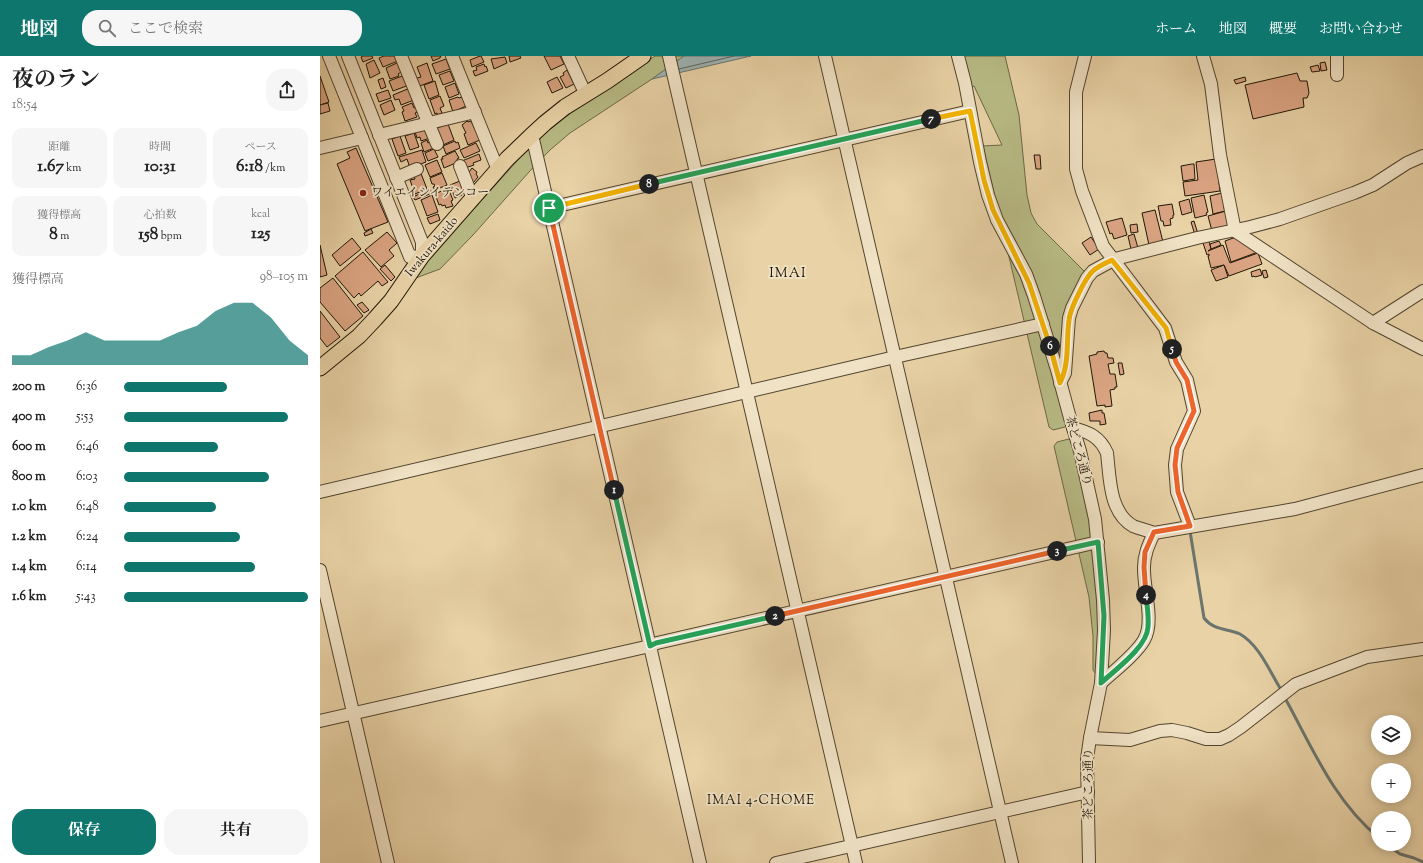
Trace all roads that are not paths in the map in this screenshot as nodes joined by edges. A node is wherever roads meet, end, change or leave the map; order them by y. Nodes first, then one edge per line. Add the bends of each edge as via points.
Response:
1 (329, 56) edge
2 (348, 56) edge
3 (400, 56) edge
4 (452, 56) edge
5 (568, 56) edge
6 (643, 56) edge
7 (669, 56) edge
8 (825, 56) edge
9 (958, 56) edge
10 (1085, 56) edge
11 (1203, 56) edge
12 (1336, 56) edge
13 (1337, 75) dead end
14 (586, 95) junction
15 (970, 111) junction
16 (475, 112) junction
17 (428, 123) junction
18 (379, 135) junction
19 (532, 135) junction
20 (362, 138) junction
21 (844, 139) junction
22 (437, 144) dead end
23 (320, 148) edge
24 (1423, 156) edge
25 (460, 166) dead end
26 (417, 169) dead end
27 (498, 170) junction
28 (696, 173) junction
29 (396, 178) junction
30 (473, 200) junction
31 (549, 208) junction
32 (1235, 231) junction
33 (422, 256) junction
34 (1112, 260) junction
35 (1423, 291) edge
36 (1372, 323) junction
37 (1043, 324) junction
38 (1423, 349) edge
39 (895, 357) junction
40 (320, 368) edge
41 (1060, 383) junction
42 (747, 392) junction
43 (599, 427) junction
44 (1073, 428) junction
45 (1423, 475) edge
46 (320, 492) edge
47 (1190, 526) junction
48 (1154, 532) junction
49 (1098, 542) junction
50 (320, 570) edge
51 (945, 576) junction
52 (798, 611) junction
53 (650, 646) junction
54 (1423, 649) edge
55 (1101, 683) junction
56 (353, 714) junction
57 (320, 721) edge
58 (1090, 738) junction
59 (1088, 792) junction
60 (1000, 812) junction
61 (852, 846) junction
62 (388, 863) edge
63 (700, 863) edge
64 (776, 863) edge
65 (856, 863) edge
66 (1012, 863) edge
67 (1089, 863) edge

1 - 20 street
2 - 18 street
3 - 17 street
4 - 16 street
5 - 14 street
6 - 14 main road, Iwakura-kaido
7 - 28 street
8 - 21 street
9 - 15 street, 茶どころ通り
10 - 34 street via 1076,92 1076,169 1100,239
11 - 32 street via 1211,84 1220,155
12 - 13 street
14 - 19 main road, Iwakura-kaido via 555,115
15 - 21 street
15 - 37 street, 茶どころ通り via 982,174 993,210 1029,283
16 - 17 street
16 - 27 street
17 - 18 street
17 - 22 street
18 - 29 street
19 - 27 main road, Iwakura-kaido
19 - 31 street
20 - 23 street
20 - 33 street via 410,257
21 - 28 street
21 - 39 street
24 - 32 street via 1354,193 1280,219
25 - 30 street
26 - 29 street
27 - 30 main road, Iwakura-kaido
28 - 31 street
28 - 42 street
29 - 33 street via 422,242
30 - 33 main road, Iwakura-kaido
31 - 43 street
32 - 34 street
32 - 36 street
33 - 40 main road, Iwakura-kaido via 391,301 375,319 359,336
34 - 41 street via 1093,271 1087,278 1072,308 1065,373
34 - 47 street via 1166,328 1176,362 1187,380 1194,411 1177,448 1175,465 1178,492
35 - 36 street
36 - 38 street
37 - 39 street
37 - 41 street, 茶どころ通り
39 - 42 street
39 - 51 street
41 - 44 street, 茶どころ通り
42 - 43 street
42 - 52 street
43 - 46 street
43 - 53 street
44 - 48 street via 1088,432 1104,447 1114,501 1119,514 1135,527
44 - 49 street, 茶どころ通り
45 - 47 street via 1295,509
47 - 48 street
48 - 55 street via 1145,552 1147,634 1138,649
49 - 51 street
49 - 55 street, 茶どころ通り via 1104,616
50 - 56 street
51 - 52 street
51 - 60 street
52 - 53 street
52 - 61 street
53 - 56 street
53 - 63 street
54 - 58 street via 1367,657 1296,684 1229,735 1220,739 1206,739 1172,730 1130,740
55 - 58 street, 茶どころ通り
56 - 57 street
56 - 62 street
58 - 59 street, 茶どころ通り via 1087,759
59 - 60 street
59 - 67 street, 茶どころ通り
60 - 61 street
60 - 66 street
61 - 64 street
61 - 65 street

